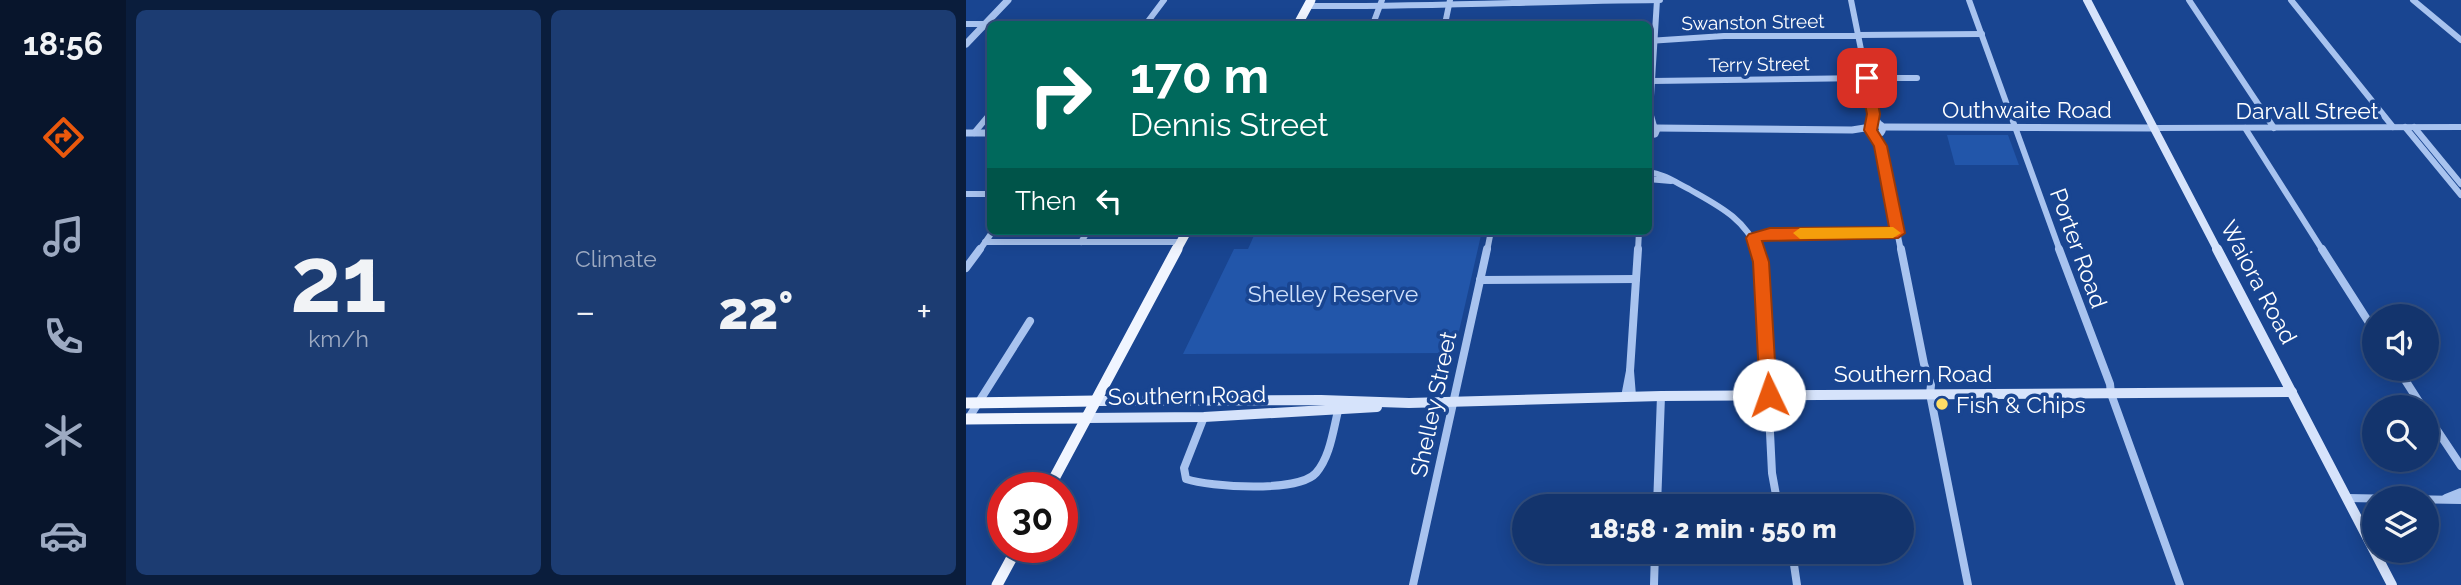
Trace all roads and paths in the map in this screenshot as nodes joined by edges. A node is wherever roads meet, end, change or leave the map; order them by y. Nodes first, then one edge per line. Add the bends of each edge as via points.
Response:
1 (1008, 0) edge
2 (1164, 0) edge
3 (1382, 0) edge
4 (1658, 0) edge
5 (1851, 0) edge
6 (1969, 0) edge
7 (2087, 0) edge
8 (2189, 0) edge
9 (2291, 0) edge
10 (2413, 0) edge
11 (2420, 0) edge
12 (1449, 3) edge
13 (1309, 5) edge
14 (1379, 7) junction
15 (988, 21) edge
16 (1148, 21) edge
17 (1300, 21) edge
18 (1374, 21) edge
19 (1446, 21) edge
20 (966, 24) edge
21 (985, 24) joint
22 (1982, 34) junction
23 (2461, 34) edge
24 (1652, 35) edge
25 (1858, 35) junction
26 (2461, 40) edge
27 (1652, 41) edge
28 (966, 44) edge
29 (1867, 78) junction
30 (1917, 78) dead end
31 (1652, 81) edge
32 (987, 117) edge
33 (2393, 127) junction
34 (2405, 127) junction
35 (2414, 127) junction
36 (2461, 127) edge
37 (2016, 128) junction
38 (2154, 128) junction
39 (2245, 128) junction
40 (2274, 128) junction
41 (1877, 129) junction
42 (1652, 132) edge
43 (970, 133) edge
44 (1652, 173) edge
45 (1652, 180) edge
46 (1678, 183) junction
47 (2461, 184) edge
48 (966, 194) edge
49 (987, 194) edge
50 (2461, 195) edge
51 (1898, 233) junction
52 (990, 235) edge
53 (1085, 235) edge
54 (1184, 235) edge
55 (1490, 235) edge
56 (1639, 235) edge
57 (1754, 238) junction
58 (985, 242) junction
59 (1081, 242) junction
60 (1181, 242) junction
61 (966, 268) edge
62 (1636, 279) junction
63 (1480, 280) junction
64 (2362, 312) edge
65 (1030, 321) dead end
66 (2292, 392) junction
67 (2111, 393) junction
68 (1930, 394) junction
69 (1769, 395) junction
70 (1661, 396) junction
71 (1628, 397) junction
72 (1095, 401) junction
73 (1452, 402) junction
74 (972, 403) edge
75 (1409, 403) junction
76 (1338, 411) junction
77 (1204, 417) junction
78 (1086, 418) junction
79 (967, 421) edge
80 (2439, 433) edge
81 (2461, 467) edge
82 (1057, 472) edge
83 (2461, 492) edge
84 (1657, 494) edge
85 (1776, 494) edge
86 (2347, 498) junction
87 (2445, 498) junction
88 (2461, 500) edge
89 (1009, 563) edge
90 (1655, 564) edge
91 (1793, 564) edge
92 (998, 585) edge
93 (1413, 585) edge
94 (1654, 585) edge
95 (1797, 585) edge
96 (1968, 585) edge
97 (2180, 585) edge
98 (2392, 585) edge

1 - 15 street
2 - 16 street
3 - 14 street
4 - 12 street
4 - 24 street
5 - 25 street
6 - 22 street, Porter Road
7 - 38 main road, Waiora Road
8 - 40 street
9 - 33 street
10 - 26 street
11 - 23 street
12 - 14 street
12 - 19 street
13 - 14 street
13 - 17 main road
14 - 18 street
20 - 21 street
21 - 28 street
22 - 25 street, Swanston Street
22 - 37 street, Porter Road
25 - 27 street, Swanston Street
25 - 29 street
29 - 30 street, Terry Street
29 - 31 street, Terry Street
29 - 41 street
32 - 43 street
33 - 34 street, Darvall Street
33 - 40 street, Darvall Street
34 - 35 street, Darvall Street
34 - 50 street
35 - 36 street, Darvall Street
35 - 47 street
37 - 38 street, Outhwaite Road
37 - 41 street, Outhwaite Road
37 - 67 street, Porter Road
38 - 39 street, Darvall Street
38 - 66 main road, Waiora Road
39 - 40 street, Darvall Street
39 - 64 street
41 - 42 street, Outhwaite Road
41 - 51 street
44 - 46 street
45 - 46 street
46 - 57 street via 1730,212
48 - 49 street
51 - 57 street
51 - 68 street
52 - 58 street
53 - 59 street
54 - 60 main road
55 - 63 street, Shelley Street
56 - 62 street
57 - 69 street via 1761,262
58 - 59 street
58 - 61 street
59 - 60 street
60 - 72 main road
62 - 63 street
62 - 71 street
63 - 73 street, Shelley Street
65 - 74 street
66 - 67 main road, Southern Road
66 - 86 main road, Waiora Road
67 - 68 main road, Southern Road
67 - 97 street, Porter Road
68 - 69 main road, Southern Road
68 - 96 street
69 - 70 main road, Southern Road
69 - 85 street
70 - 71 main road, Southern Road
70 - 84 street
71 - 73 main road, Southern Road
72 - 74 main road, Southern Road
72 - 75 main road, Southern Road
72 - 78 main road
73 - 75 main road, Southern Road
73 - 93 street, Shelley Street
74 - 79 street
75 - 76 main road, Southern Road
76 - 77 main road, Southern Road
76 - 77 street via 1316,473 1292,485 1209,484 1186,479 1184,468
77 - 78 main road, Southern Road
78 - 79 main road, Southern Road
78 - 82 main road
80 - 81 street
83 - 87 street
86 - 87 street
86 - 98 main road, Waiora Road
87 - 88 street
89 - 92 main road
90 - 94 street
91 - 95 street

